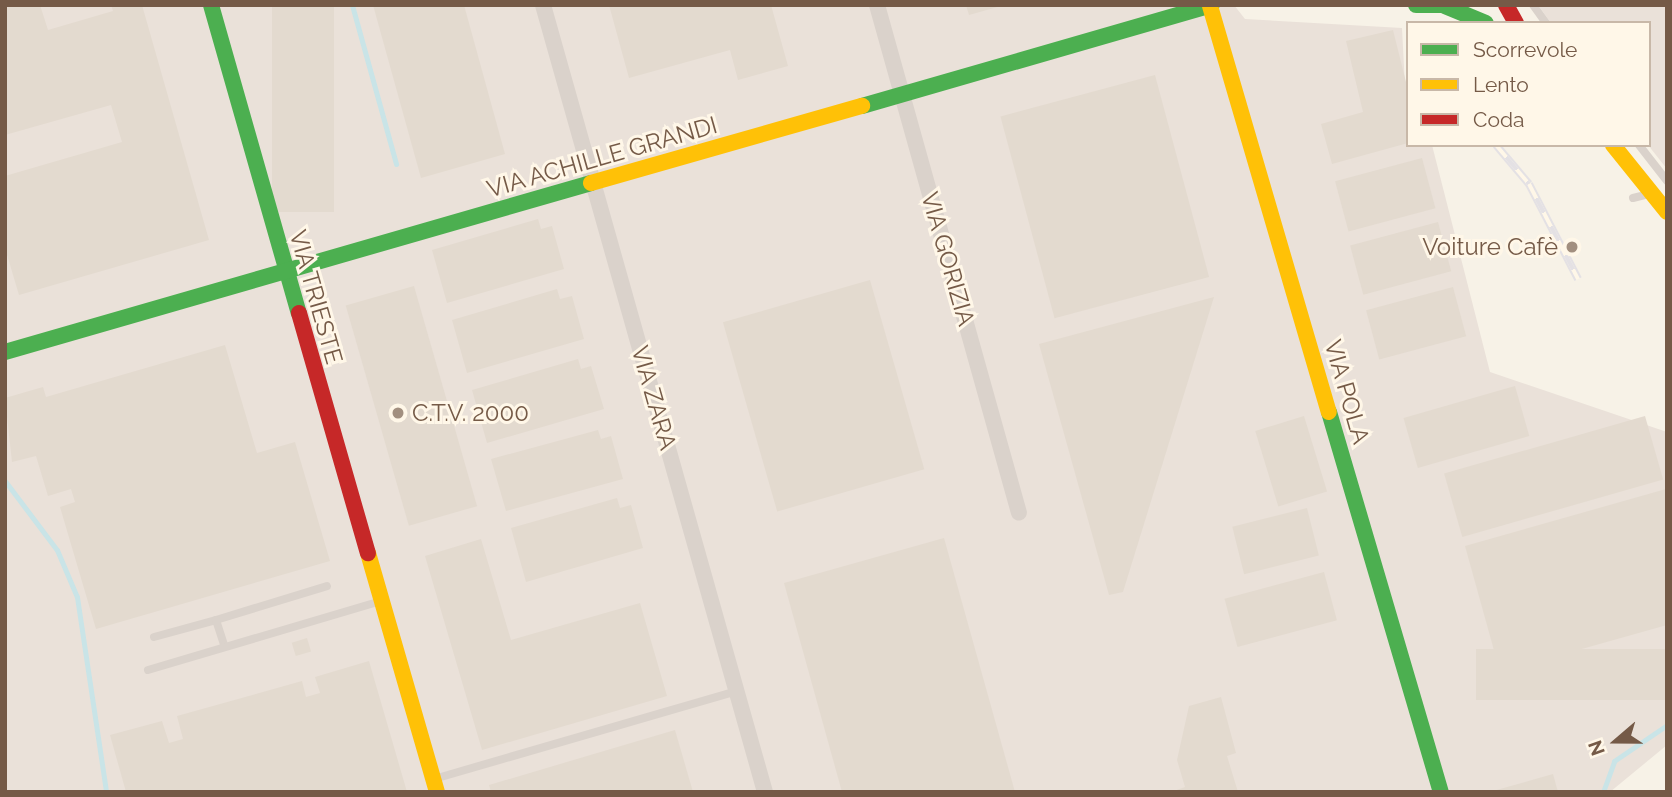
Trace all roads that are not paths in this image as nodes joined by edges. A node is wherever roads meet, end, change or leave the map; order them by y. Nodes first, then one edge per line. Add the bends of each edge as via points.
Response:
1 (211, 5) edge
2 (542, 5) edge
3 (877, 5) edge
4 (1416, 5) edge
5 (1507, 5) edge
6 (1533, 5) edge
7 (1211, 6) edge
8 (1446, 6) edge
9 (1481, 21) edge
10 (1515, 21) edge
11 (1545, 21) edge
12 (902, 94) junction
13 (1615, 147) edge
14 (1641, 147) edge
15 (1667, 180) edge
16 (593, 183) junction
17 (1652, 194) junction
18 (1633, 198) dead end
19 (1667, 212) edge
20 (284, 272) junction
21 (5, 352) edge
22 (1019, 513) dead end
23 (327, 586) dead end
24 (381, 601) junction
25 (216, 620) junction
26 (155, 637) dead end
27 (225, 648) junction
28 (148, 670) dead end
29 (737, 691) junction
30 (435, 785) edge
31 (765, 792) edge
32 (1441, 792) edge

1 - 20 street, VIA TRIESTE
2 - 16 street, VIA ZARA
3 - 12 street, VIA GORIZIA
4 - 8 street
5 - 10 street
6 - 11 lane
7 - 12 street, VIA ACHILLE GRANDI
7 - 32 street, VIA POLA
8 - 9 street
12 - 16 street, VIA ACHILLE GRANDI
12 - 22 street, VIA GORIZIA
13 - 17 street
14 - 15 lane
16 - 20 street, VIA ACHILLE GRANDI
16 - 29 street, VIA ZARA
17 - 18 lane
17 - 19 street
20 - 21 street, VIA ACHILLE GRANDI
20 - 24 street, VIA TRIESTE
23 - 25 lane
24 - 27 lane
24 - 30 street, VIA TRIESTE
25 - 26 lane
25 - 27 lane
27 - 28 lane
29 - 30 lane
29 - 31 street, VIA ZARA

